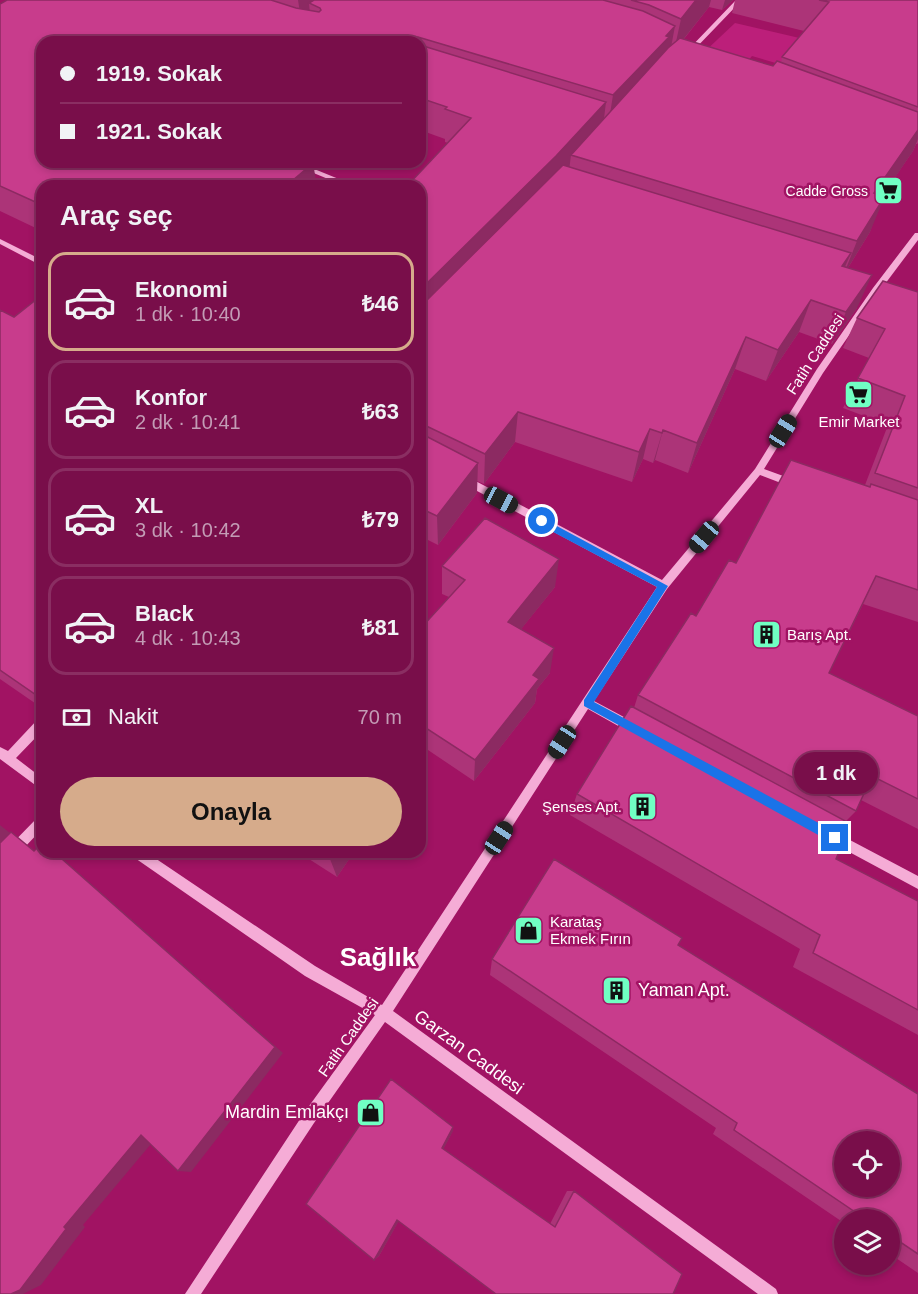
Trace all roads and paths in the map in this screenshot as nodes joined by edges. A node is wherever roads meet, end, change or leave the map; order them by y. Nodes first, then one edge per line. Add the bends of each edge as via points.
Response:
1 (739, 0) edge
2 (681, 59) edge
3 (306, 168) edge
4 (337, 180) edge
5 (918, 236) edge
6 (0, 241) edge
7 (36, 260) edge
8 (758, 471) junction
9 (452, 473) edge
10 (801, 486) edge
11 (663, 586) junction
12 (588, 703) junction
13 (36, 728) edge
14 (639, 731) edge
15 (4, 755) edge
16 (36, 780) edge
17 (36, 827) edge
18 (825, 832) edge
19 (145, 858) edge
20 (0, 865) edge
21 (918, 883) edge
22 (384, 1013) junction
23 (192, 1294) edge
24 (771, 1294) edge

1 - 2 street
3 - 4 street
5 - 8 street, Fatih Caddesi via 875,290
6 - 7 street
8 - 10 street
8 - 11 street, Fatih Caddesi
9 - 11 street
11 - 12 street, Fatih Caddesi
12 - 14 street
12 - 22 street, Fatih Caddesi
13 - 15 street
15 - 16 street
17 - 20 street
18 - 21 street
19 - 22 street, Garzan Caddesi via 309,971
22 - 23 street, Fatih Caddesi
22 - 24 street, Garzan Caddesi

